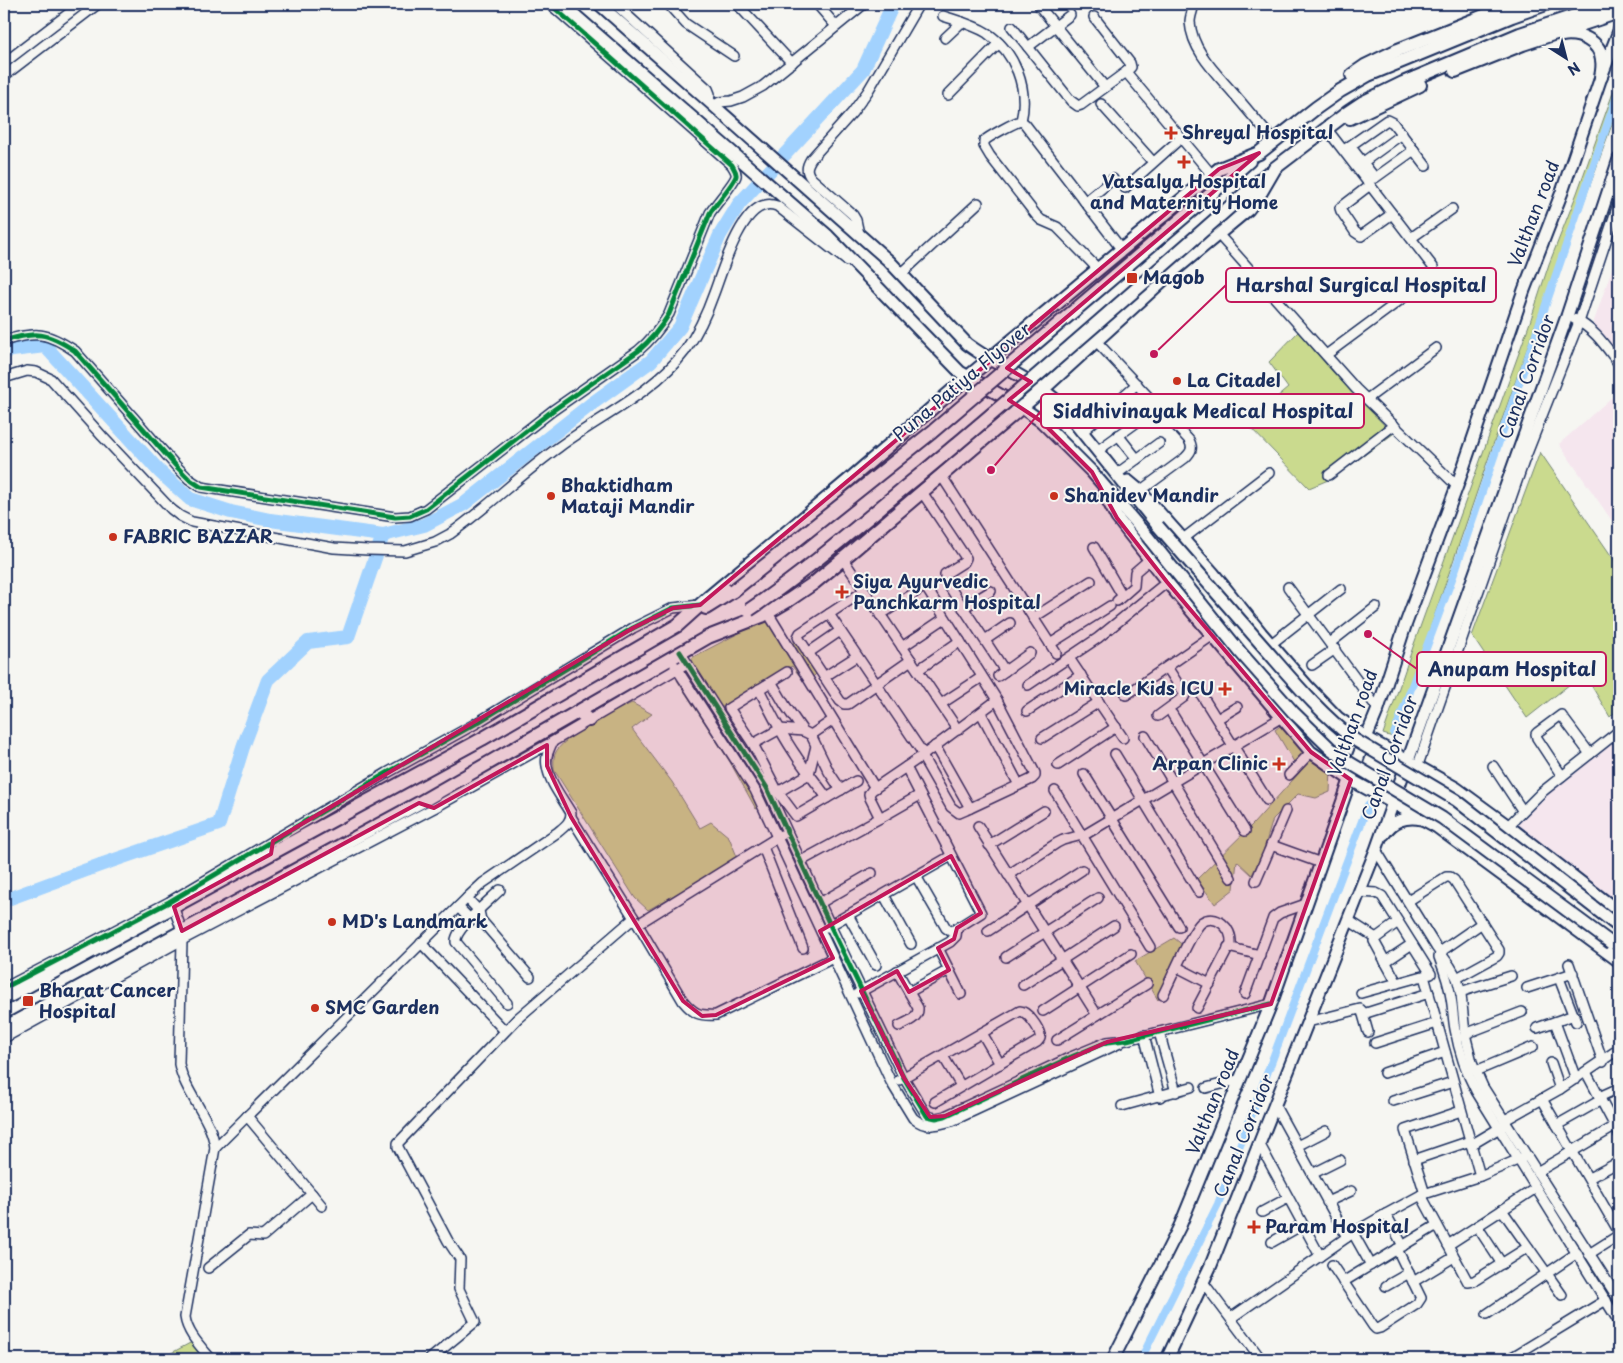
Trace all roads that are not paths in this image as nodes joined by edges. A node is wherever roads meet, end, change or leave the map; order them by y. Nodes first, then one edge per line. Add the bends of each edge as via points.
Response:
1 (81, 4) edge
2 (98, 4) edge
3 (550, 4) edge
4 (562, 4) edge
5 (598, 4) edge
6 (615, 4) edge
7 (668, 4) edge
8 (737, 4) edge
9 (817, 4) edge
10 (863, 4) edge
11 (919, 4) edge
12 (1194, 4) edge
13 (1514, 4) edge
14 (1546, 4) edge
15 (1611, 4) edge
16 (1040, 7) dead end
17 (1619, 12) edge
18 (1070, 15) dead end
19 (943, 16) dead end
20 (1094, 17) dead end
21 (962, 22) junction
22 (836, 26) junction
23 (1056, 26) junction
24 (1012, 27) dead end
25 (1619, 31) edge
26 (945, 38) dead end
27 (1541, 38) junction
28 (999, 43) junction
29 (1028, 47) junction
30 (734, 56) dead end
31 (792, 62) junction
32 (4, 63) edge
33 (1126, 72) junction
34 (4, 76) edge
35 (1601, 77) junction
36 (1105, 88) junction
37 (948, 95) dead end
38 (711, 104) junction
39 (1101, 104) dead end
40 (1316, 108) junction
41 (1021, 121) junction
42 (1328, 126) junction
43 (1402, 134) junction
44 (1181, 138) junction
45 (1274, 141) junction
46 (1347, 148) junction
47 (1414, 150) junction
48 (1259, 152) junction
49 (1619, 159) edge
50 (1153, 162) junction
51 (1362, 162) junction
52 (1426, 166) dead end
53 (1275, 168) junction
54 (1212, 175) junction
55 (1113, 179) dead end
56 (1370, 185) junction
57 (1124, 188) dead end
58 (1085, 202) junction
59 (1619, 202) edge
60 (978, 203) dead end
61 (1452, 209) dead end
62 (1392, 214) junction
63 (859, 234) junction
64 (1218, 234) junction
65 (1411, 238) junction
66 (1122, 250) junction
67 (1098, 270) junction
68 (901, 274) junction
69 (867, 276) junction
70 (1567, 316) junction
71 (1580, 322) junction
72 (1096, 341) junction
73 (4, 342) edge
74 (1436, 348) dead end
75 (1326, 355) junction
76 (990, 359) junction
77 (1619, 364) edge
78 (968, 377) junction
79 (4, 378) edge
80 (1137, 384) junction
81 (1043, 389) junction
82 (1367, 399) junction
83 (1021, 407) junction
84 (1140, 420) dead end
85 (1394, 425) junction
86 (1082, 432) junction
87 (1118, 435) junction
88 (1159, 443) dead end
89 (1097, 451) junction
90 (1137, 459) junction
91 (1107, 464) junction
92 (1092, 472) junction
93 (1118, 473) junction
94 (1269, 473) dead end
95 (941, 475) junction
96 (1330, 475) dead end
97 (1457, 486) junction
98 (1140, 491) junction
99 (922, 492) junction
100 (1183, 539) junction
101 (1094, 547) dead end
102 (843, 559) junction
103 (1150, 559) junction
104 (1091, 581) dead end
105 (1167, 582) junction
106 (1288, 587) dead end
107 (1341, 589) dead end
108 (864, 591) junction
109 (991, 591) dead end
110 (1116, 601) junction
111 (700, 605) junction
112 (1376, 607) dead end
113 (963, 608) junction
114 (768, 613) junction
115 (829, 614) junction
116 (1308, 614) junction
117 (880, 615) junction
118 (945, 618) junction
119 (1034, 618) junction
120 (1010, 623) dead end
121 (678, 625) junction
122 (840, 630) junction
123 (1213, 635) junction
124 (708, 637) junction
125 (984, 640) junction
126 (960, 642) junction
127 (1050, 644) junction
128 (1271, 644) junction
129 (1332, 646) junction
130 (902, 647) junction
131 (808, 653) junction
132 (1030, 653) dead end
133 (1056, 654) dead end
134 (856, 656) junction
135 (679, 658) junction
136 (1069, 658) junction
137 (911, 660) junction
138 (1312, 665) dead end
139 (1166, 667) junction
140 (677, 669) junction
141 (918, 670) junction
142 (787, 672) dead end
143 (1081, 675) junction
144 (824, 677) junction
145 (982, 677) junction
146 (772, 682) junction
147 (876, 684) junction
148 (1028, 685) dead end
149 (759, 689) junction
150 (1201, 694) dead end
151 (1126, 695) dead end
152 (996, 700) junction
153 (1098, 702) junction
154 (941, 704) junction
155 (1237, 707) dead end
156 (1378, 709) junction
157 (1027, 710) dead end
158 (576, 712) junction
159 (981, 712) junction
160 (1172, 714) dead end
161 (1158, 716) dead end
162 (1282, 717) junction
163 (1217, 719) junction
164 (589, 720) junction
165 (833, 720) junction
166 (1116, 727) junction
167 (780, 729) junction
168 (958, 730) junction
169 (1619, 731) edge
170 (807, 733) junction
171 (1145, 736) dead end
172 (1042, 738) dead end
173 (1123, 738) dead end
174 (1367, 738) junction
175 (552, 742) junction
176 (753, 744) junction
177 (816, 746) junction
178 (936, 746) junction
179 (1233, 746) junction
180 (1311, 752) junction
181 (1115, 754) dead end
182 (1590, 754) junction
183 (923, 756) junction
184 (1413, 763) junction
185 (1204, 764) junction
186 (1058, 765) dead end
187 (1494, 766) dead end
188 (906, 767) junction
189 (809, 774) junction
190 (1084, 774) dead end
191 (1289, 775) dead end
192 (1562, 776) junction
193 (1351, 780) junction
194 (856, 781) dead end
195 (1173, 782) junction
196 (1019, 785) junction
197 (875, 788) junction
198 (841, 790) junction
199 (1055, 791) dead end
200 (778, 792) junction
201 (920, 795) junction
202 (827, 798) junction
203 (1143, 800) junction
204 (1267, 800) dead end
205 (1393, 801) junction
206 (419, 803) junction
207 (434, 808) junction
208 (970, 808) junction
209 (1522, 810) junction
210 (1044, 811) dead end
211 (1286, 811) dead end
212 (571, 817) junction
213 (880, 818) junction
214 (1112, 819) junction
215 (1423, 819) junction
216 (978, 826) dead end
217 (1508, 826) junction
218 (788, 831) junction
219 (1245, 831) dead end
220 (1082, 835) junction
221 (778, 838) junction
222 (273, 841) junction
223 (989, 845) junction
224 (1271, 845) junction
225 (763, 847) junction
226 (1376, 850) junction
227 (271, 854) junction
228 (951, 856) junction
229 (801, 861) junction
230 (1321, 864) junction
231 (299, 868) junction
232 (319, 868) junction
233 (1082, 870) dead end
234 (872, 873) dead end
235 (1008, 875) junction
236 (916, 876) junction
237 (1231, 878) dead end
238 (1256, 881) dead end
239 (500, 890) dead end
240 (1198, 892) dead end
241 (1359, 892) junction
242 (884, 894) junction
243 (467, 898) junction
244 (1098, 898) dead end
245 (1408, 901) junction
246 (820, 903) junction
247 (173, 904) junction
248 (1306, 904) junction
249 (1028, 905) junction
250 (458, 907) junction
251 (1619, 912) edge
252 (480, 915) junction
253 (848, 915) junction
254 (470, 919) junction
255 (1348, 920) junction
256 (636, 921) junction
257 (1398, 922) junction
258 (1482, 923) junction
259 (830, 925) junction
260 (1114, 926) dead end
261 (1179, 927) dead end
262 (1619, 927) edge
263 (957, 928) junction
264 (820, 930) junction
265 (988, 931) dead end
266 (1045, 932) junction
267 (182, 936) junction
268 (1376, 938) junction
269 (421, 943) junction
270 (911, 944) dead end
271 (1412, 944) junction
272 (1615, 946) edge
273 (1150, 947) dead end
274 (803, 948) dead end
275 (938, 948) junction
276 (1228, 948) junction
277 (1438, 950) junction
278 (1131, 954) dead end
279 (1260, 955) junction
280 (1006, 957) dead end
281 (833, 958) junction
282 (1062, 960) junction
283 (1619, 960) edge
284 (1384, 962) junction
285 (1570, 964) dead end
286 (876, 965) dead end
287 (1177, 967) junction
288 (949, 970) junction
289 (1444, 970) junction
290 (897, 971) junction
291 (1573, 973) junction
292 (1428, 975) junction
293 (1510, 976) dead end
294 (530, 977) dead end
295 (1457, 978) junction
296 (1559, 978) junction
297 (1397, 983) junction
298 (1147, 984) dead end
299 (1210, 984) junction
300 (1023, 985) dead end
301 (1080, 987) junction
302 (4, 988) edge
303 (1527, 988) dead end
304 (861, 991) junction
305 (909, 992) junction
306 (1460, 992) junction
307 (1361, 993) dead end
308 (1429, 993) junction
309 (961, 994) dead end
310 (1245, 994) dead end
311 (1163, 995) dead end
312 (851, 996) junction
313 (4, 999) edge
314 (507, 1003) dead end
315 (1271, 1004) junction
316 (1197, 1008) dead end
317 (1043, 1011) dead end
318 (1522, 1012) dead end
319 (1363, 1014) junction
320 (1097, 1015) junction
321 (1308, 1022) junction
322 (1555, 1022) junction
323 (1437, 1023) junction
324 (899, 1026) dead end
325 (4, 1028) edge
326 (1537, 1028) dead end
327 (505, 1030) junction
328 (1159, 1032) junction
329 (1368, 1032) dead end
330 (982, 1033) junction
331 (1465, 1034) junction
332 (1144, 1035) junction
333 (4, 1038) edge
334 (1058, 1040) dead end
335 (1127, 1040) junction
336 (1375, 1043) dead end
337 (1533, 1048) dead end
338 (1619, 1050) edge
339 (1445, 1052) junction
340 (943, 1056) junction
341 (1603, 1062) junction
342 (1551, 1063) dead end
343 (1000, 1064) junction
344 (1476, 1071) junction
345 (1586, 1072) junction
346 (1384, 1073) dead end
347 (904, 1078) junction
348 (1241, 1079) junction
349 (1576, 1079) junction
350 (1453, 1082) junction
351 (892, 1084) junction
352 (961, 1086) junction
353 (1191, 1088) dead end
354 (1206, 1088) dead end
355 (1619, 1088) edge
356 (1560, 1089) junction
357 (1176, 1092) junction
358 (1160, 1097) junction
359 (1600, 1098) junction
360 (1542, 1100) junction
361 (1393, 1101) dead end
362 (935, 1102) dead end
363 (1122, 1106) dead end
364 (1275, 1106) junction
365 (1462, 1111) junction
366 (247, 1116) junction
367 (1503, 1124) junction
368 (1557, 1125) junction
369 (1618, 1128) edge
370 (1326, 1131) dead end
371 (1470, 1143) junction
372 (1260, 1145) junction
373 (1297, 1146) junction
374 (215, 1148) junction
375 (1573, 1152) junction
376 (1523, 1158) junction
377 (1340, 1160) dead end
378 (1414, 1160) junction
379 (1619, 1162) edge
380 (1538, 1172) junction
381 (1312, 1174) junction
382 (1480, 1176) junction
383 (1589, 1178) junction
384 (1536, 1188) junction
385 (1351, 1191) dead end
386 (312, 1194) junction
387 (1423, 1195) junction
388 (1288, 1198) junction
389 (1327, 1202) junction
390 (322, 1206) dead end
391 (1502, 1210) junction
392 (1262, 1212) dead end
393 (1386, 1214) junction
394 (1302, 1225) junction
395 (1437, 1225) junction
396 (1477, 1226) junction
397 (1619, 1233) edge
398 (1350, 1235) junction
399 (1272, 1242) dead end
400 (1448, 1245) junction
401 (1400, 1247) junction
402 (1528, 1247) junction
403 (1577, 1253) junction
404 (1589, 1254) junction
405 (1320, 1256) junction
406 (1454, 1257) junction
407 (1502, 1264) junction
408 (1332, 1265) dead end
409 (1371, 1265) junction
410 (208, 1268) dead end
411 (1600, 1271) junction
412 (1409, 1273) junction
413 (1547, 1274) junction
414 (1592, 1277) junction
415 (1203, 1282) junction
416 (1343, 1282) junction
417 (1413, 1282) junction
418 (1386, 1286) dead end
419 (1562, 1295) dead end
420 (1606, 1300) junction
421 (1619, 1300) edge
422 (1487, 1314) dead end
423 (1231, 1318) junction
424 (1619, 1322) edge
425 (211, 1359) edge
426 (430, 1359) edge
427 (1113, 1359) edge
428 (1167, 1359) edge
429 (1260, 1359) edge
430 (1509, 1359) edge

1 - 32 street
2 - 34 street
3 - 73 street via 732,165 736,177 710,213 669,314 650,340 426,509 410,516 395,517 201,487 176,466 75,351 46,335
4 - 69 main road via 828,236
5 - 38 main road
6 - 38 street via 708,89
7 - 30 street via 686,24
8 - 31 street
9 - 22 street
10 - 22 street
11 - 63 street via 868,91 806,167 811,178 853,215
12 - 45 street via 1191,28 1201,53
13 - 40 highway via 1365,66 1336,85
14 - 40 highway via 1368,74
15 - 42 highway via 1520,34 1403,83 1362,103
16 - 23 street
17 - 27 highway
18 - 23 street
19 - 21 street
20 - 33 street via 1130,63
21 - 26 street
21 - 28 street via 985,32
22 - 31 street
23 - 29 street
23 - 36 street
24 - 29 street
25 - 35 main road, Valthan road
27 - 35 highway via 1571,33 1586,38 1600,53
27 - 42 highway via 1425,83 1359,115
28 - 37 street
28 - 41 street via 1018,74 1024,100
29 - 36 street via 1074,104 1081,105
31 - 38 street via 743,97
33 - 36 street
33 - 44 street
35 - 97 main road, Valthan road
38 - 63 main road
39 - 50 street
40 - 45 highway
41 - 58 street
41 - 67 street via 987,138 984,141 986,151 1036,215 1057,227
42 - 46 street
42 - 53 highway
43 - 46 street via 1387,120
43 - 47 street
43 - 51 street
44 - 50 street
44 - 54 street
45 - 48 highway
46 - 51 street
46 - 56 street
47 - 51 street via 1375,178
47 - 52 street
48 - 54 highway
48 - 121 highway, Puna Patiya Flyover, bridge via 932,432 733,591
49 - 70 main road, Canal Corridor
50 - 57 street
53 - 64 highway via 1248,209
53 - 124 highway, bridge via 956,445 772,595
54 - 66 highway
55 - 58 street
56 - 62 street
56 - 62 street via 1340,208 1355,232 1361,236
58 - 66 street
59 - 71 street
60 - 68 street
61 - 65 street
62 - 65 street
63 - 68 main road
64 - 72 highway
64 - 75 street
65 - 75 street via 1433,267 1432,276
66 - 67 highway
67 - 76 highway
68 - 76 main road via 968,344
69 - 78 main road via 953,366
69 - 79 street via 777,206 766,204 758,208 744,223 724,262 700,324 672,366 643,392 558,447 450,534 405,551 334,548 192,522 171,509 51,379 27,371
70 - 71 street
70 - 184 main road, Canal Corridor
71 - 77 street via 1596,334
71 - 184 street via 1524,461
72 - 80 street
72 - 81 highway
74 - 82 street
75 - 82 street
76 - 78 highway
76 - 81 main road
78 - 83 main road
78 - 111 highway
80 - 86 street
80 - 98 street via 1192,446 1185,458
81 - 83 highway
81 - 86 main road
82 - 85 street
83 - 92 main road via 1041,421
83 - 95 highway
84 - 87 street
85 - 96 street
85 - 97 street
86 - 89 main road
87 - 89 street
87 - 90 street
88 - 90 street
89 - 91 main road
90 - 93 street
91 - 93 main road
91 - 262 main road, bridge via 1158,526 1340,729 1456,800
92 - 103 main road via 1118,518
92 - 272 main road, bridge via 1241,653 1330,748 1442,818
93 - 98 main road
94 - 100 street
95 - 99 highway
95 - 119 street
97 - 156 main road, Valthan road
98 - 100 main road
99 - 102 highway
99 - 113 street via 966,558 944,576
100 - 128 main road
101 - 110 street
102 - 108 street
102 - 114 highway via 814,583
103 - 105 main road
103 - 110 street via 1135,572 1134,586
104 - 119 street
105 - 123 main road
105 - 136 street
106 - 116 street
107 - 116 street
108 - 115 street
108 - 117 street
109 - 113 street
110 - 127 street
111 - 121 highway
111 - 222 street via 673,608 633,628
112 - 129 street
113 - 125 street
114 - 124 highway
114 - 165 street
115 - 122 street
115 - 131 street via 800,633 798,637
116 - 128 street
116 - 129 street
117 - 118 street via 925,588
117 - 130 street
118 - 126 street
118 - 130 street
119 - 127 street
120 - 125 street
121 - 227 highway via 482,739
122 - 131 street
122 - 134 street
123 - 139 street
123 - 162 main road
124 - 135 highway
125 - 132 street via 1001,673
126 - 141 street
126 - 145 street
127 - 133 street
128 - 174 main road via 1327,708
129 - 138 street
129 - 156 street
130 - 137 street
131 - 144 street
134 - 144 street
134 - 147 street
135 - 140 street
135 - 140 street
135 - 158 highway
135 - 218 street via 767,788
136 - 143 street
136 - 148 street
137 - 141 street
137 - 147 street
139 - 151 street
139 - 161 street via 1185,695
140 - 164 street
140 - 221 street via 754,790
141 - 154 street
142 - 146 street
143 - 153 street
143 - 157 street
144 - 147 street via 844,704
145 - 152 street
145 - 154 street
146 - 149 street
146 - 170 street
147 - 183 street
149 - 167 street
149 - 176 street via 730,708
150 - 163 street
152 - 159 street
152 - 196 street via 1035,773 1032,779
153 - 166 street
153 - 172 street
154 - 168 street
155 - 163 street
156 - 174 main road, Valthan road
158 - 164 highway
158 - 206 highway
159 - 168 street
159 - 196 street
160 - 185 street
162 - 179 street
162 - 180 main road
163 - 179 street
164 - 175 street
165 - 170 street
165 - 197 street
166 - 173 street
166 - 186 street
167 - 170 street
167 - 176 street
167 - 189 street
168 - 178 street
169 - 182 street
170 - 177 street
171 - 195 street
174 - 184 main road
174 - 193 main road, Valthan road
175 - 207 street
175 - 212 street via 546,766
176 - 200 street
177 - 189 street
177 - 198 street
178 - 183 street
178 - 208 street
179 - 185 street
179 - 204 street
180 - 191 street
180 - 193 main road
181 - 203 street
182 - 192 street
182 - 192 street via 1562,715 1538,732 1536,738
183 - 188 street
183 - 208 street via 955,811
184 - 205 main road, Canal Corridor
184 - 217 main road via 1456,788
185 - 195 street
185 - 219 street
187 - 209 street
188 - 197 street
188 - 201 street
189 - 200 street
189 - 202 street
190 - 214 street
192 - 209 street
193 - 205 main road
193 - 230 main road, Valthan road
194 - 198 street
195 - 203 street
195 - 237 street
196 - 208 street
197 - 213 street via 869,794
198 - 202 street
199 - 220 street
200 - 202 street via 796,816
201 - 213 street
201 - 228 street
203 - 214 street
203 - 240 street
205 - 215 main road
205 - 226 main road, Canal Corridor
206 - 207 highway
206 - 231 highway
207 - 232 street
209 - 217 street
210 - 223 street
211 - 224 street
212 - 243 street via 558,832 483,883
212 - 256 street
213 - 229 street
214 - 220 street
214 - 261 street
215 - 226 main road via 1410,817 1390,825
215 - 283 main road
216 - 223 street
217 - 251 main road
218 - 221 street
218 - 229 street
220 - 235 street via 1062,840
220 - 273 street
221 - 225 street
221 - 264 street
222 - 227 highway
222 - 247 street
223 - 235 street
224 - 230 street
224 - 238 street
225 - 256 street
225 - 274 street
226 - 241 main road, Canal Corridor
226 - 245 street
227 - 247 highway
228 - 236 street
228 - 263 street via 981,913
229 - 246 street
230 - 248 main road, Valthan road
231 - 232 highway
231 - 267 highway
232 - 267 street
233 - 249 street
234 - 246 street
235 - 249 street
236 - 242 street
236 - 263 street via 946,928 950,931
239 - 252 street
241 - 255 main road, Canal Corridor
241 - 257 street via 1382,896
242 - 253 street
242 - 270 street
243 - 250 street
243 - 252 street
244 - 266 street
245 - 258 street via 1450,877
245 - 277 street
246 - 259 street
247 - 267 street
247 - 302 street
247 - 313 highway
248 - 279 street via 1276,914
248 - 315 main road, Valthan road
249 - 265 street
249 - 266 street
250 - 254 street
250 - 269 street
252 - 254 street
252 - 294 street
253 - 259 street
253 - 286 street
254 - 314 street via 458,932 456,942
255 - 268 street
255 - 321 main road, Canal Corridor
256 - 281 street via 683,1001 692,1012 702,1016 716,1015
256 - 327 street
257 - 268 street
257 - 271 street
258 - 277 street
258 - 295 street via 1499,952
259 - 264 street
259 - 304 street
260 - 282 street
263 - 275 street via 954,939
264 - 281 street
266 - 280 street
266 - 282 street
267 - 325 highway
267 - 333 street
267 - 374 street via 179,1064
268 - 284 street via 1374,944
269 - 327 street
269 - 366 street
271 - 284 street
271 - 292 street
275 - 288 street
275 - 290 street
276 - 279 street
276 - 287 street via 1231,938 1227,928 1221,922 1202,922
276 - 299 street
277 - 289 street
277 - 295 street
278 - 301 street
279 - 310 street
281 - 312 street
282 - 300 street
282 - 301 street
284 - 297 street
285 - 291 street
287 - 299 street
287 - 311 street
288 - 305 street
288 - 309 street
289 - 292 street
289 - 367 street via 1464,1065 1476,1091
290 - 304 street
290 - 305 street
291 - 296 street
291 - 341 street
292 - 297 street
292 - 308 street
293 - 306 street
295 - 306 street
296 - 303 street
296 - 322 street via 1575,1019
297 - 307 street
298 - 320 street
299 - 316 street
301 - 317 street
301 - 320 street
304 - 312 street
304 - 347 street
305 - 324 street via 919,1012
306 - 331 street
308 - 319 street
308 - 323 street
312 - 351 street
315 - 328 street
315 - 348 main road, Valthan road
318 - 331 street
319 - 321 street via 1360,1009
319 - 329 street
320 - 334 street
321 - 364 main road, Canal Corridor
322 - 326 street
322 - 349 street
323 - 336 street
323 - 339 street
327 - 426 street via 398,1143 460,1259 459,1289 475,1322
328 - 332 street
328 - 357 street
330 - 340 street
330 - 343 street
330 - 343 street via 1020,1011 1029,1015 1040,1038
331 - 344 street
332 - 335 street
332 - 358 street
335 - 347 street via 1107,1042 936,1118 923,1112
335 - 351 street via 938,1125 918,1123
337 - 344 street
338 - 341 street
339 - 346 street
339 - 350 street
340 - 347 street
340 - 352 street
341 - 345 street
342 - 356 street
343 - 352 street
344 - 367 street
345 - 349 street
345 - 359 street
347 - 351 street
348 - 354 street
348 - 427 main road, Valthan road via 1180,1226
349 - 356 street
350 - 361 street
350 - 365 street
352 - 362 street
353 - 357 street
355 - 359 street
356 - 360 street
357 - 358 street
358 - 363 street
359 - 368 street
359 - 369 street
360 - 367 street
360 - 368 street
364 - 372 main road, Canal Corridor
364 - 373 street
365 - 371 street
365 - 378 street via 1405,1130
366 - 374 street
366 - 386 street
367 - 371 street
367 - 376 street
368 - 375 street
369 - 375 street
370 - 373 street
371 - 378 street
371 - 382 street
372 - 388 street
372 - 415 main road, Canal Corridor
373 - 381 street
374 - 425 street via 185,1317 190,1331
375 - 380 street
375 - 383 street
376 - 380 street
376 - 382 street
376 - 384 street
377 - 381 street
378 - 387 street
379 - 383 street
380 - 404 street
381 - 389 street
382 - 387 street
383 - 397 street
384 - 391 street
384 - 403 street
385 - 389 street
386 - 390 street
386 - 410 street via 263,1236 249,1235
387 - 393 street
387 - 395 street
388 - 392 street
388 - 394 street
389 - 398 street
391 - 396 street
391 - 402 street
393 - 398 street
393 - 401 street
394 - 399 street
394 - 405 street
395 - 400 street
395 - 401 street
396 - 400 street
396 - 407 street
397 - 404 street
398 - 405 street
398 - 409 street
400 - 406 street
401 - 409 street
401 - 412 street
402 - 407 street
402 - 413 street
403 - 413 street
403 - 414 street
404 - 411 street
405 - 423 street
406 - 407 street via 1471,1283
406 - 417 street
408 - 416 street
409 - 416 street
411 - 414 street
411 - 421 street
412 - 417 street
412 - 418 street
413 - 419 street
413 - 422 street
414 - 420 street
415 - 423 street
415 - 428 main road, Canal Corridor
416 - 417 street via 1373,1326 1380,1328 1420,1301
420 - 424 street
420 - 430 street
423 - 429 street

